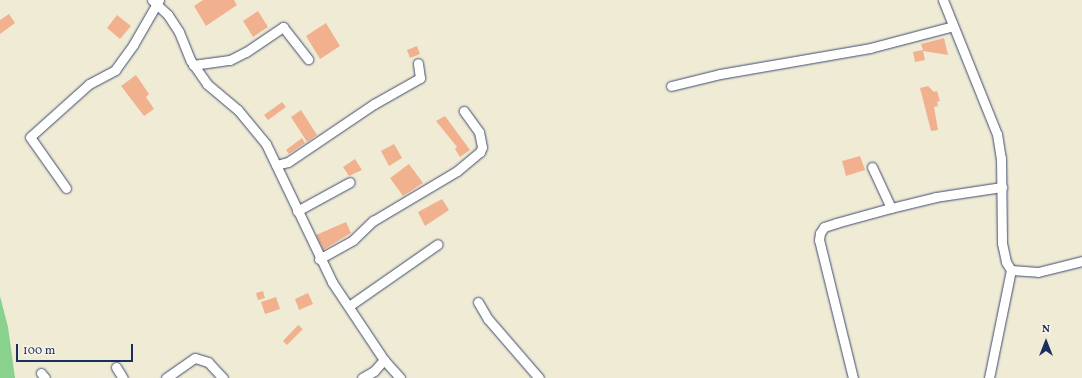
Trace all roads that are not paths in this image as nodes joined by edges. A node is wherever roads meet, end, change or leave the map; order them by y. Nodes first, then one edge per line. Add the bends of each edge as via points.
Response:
1 (943, 0) edge
2 (156, 1) edge
3 (953, 26) junction
4 (308, 59) dead end
5 (418, 63) dead end
6 (193, 65) junction
7 (671, 86) dead end
8 (464, 111) dead end
9 (276, 165) junction
10 (872, 166) dead end
11 (350, 182) dead end
12 (1002, 187) junction
13 (66, 188) dead end
14 (891, 208) junction
15 (297, 211) junction
16 (438, 244) dead end
17 (319, 259) junction
18 (1082, 261) edge
19 (1011, 270) junction
20 (478, 302) dead end
21 (349, 306) junction
22 (384, 360) junction
23 (116, 367) dead end
24 (124, 378) edge
25 (166, 378) edge
26 (223, 378) edge
27 (362, 378) edge
28 (400, 378) edge
29 (539, 378) edge
30 (854, 378) edge
31 (989, 378) edge

1 - 3 street
2 - 6 street via 179,32
2 - 13 street via 133,45 115,70 90,84 30,137
3 - 7 street via 870,48 720,74
3 - 12 street via 998,134
4 - 6 street via 283,27 230,60
5 - 9 street via 420,78 374,104 288,162
6 - 9 street via 207,84 238,110 266,144
8 - 17 street via 479,132 482,147 480,152 457,170 373,221 353,240
9 - 15 street
10 - 14 street
11 - 15 street
12 - 14 street via 936,197
12 - 19 street via 1002,243 1006,262
14 - 30 street via 824,227 820,233 819,240
15 - 17 street
16 - 21 street
17 - 21 street
18 - 19 street via 1038,272
19 - 31 street
20 - 29 street via 488,319
21 - 22 street
22 - 27 street via 374,371
22 - 28 street
23 - 24 street
25 - 26 street via 195,358 208,362

